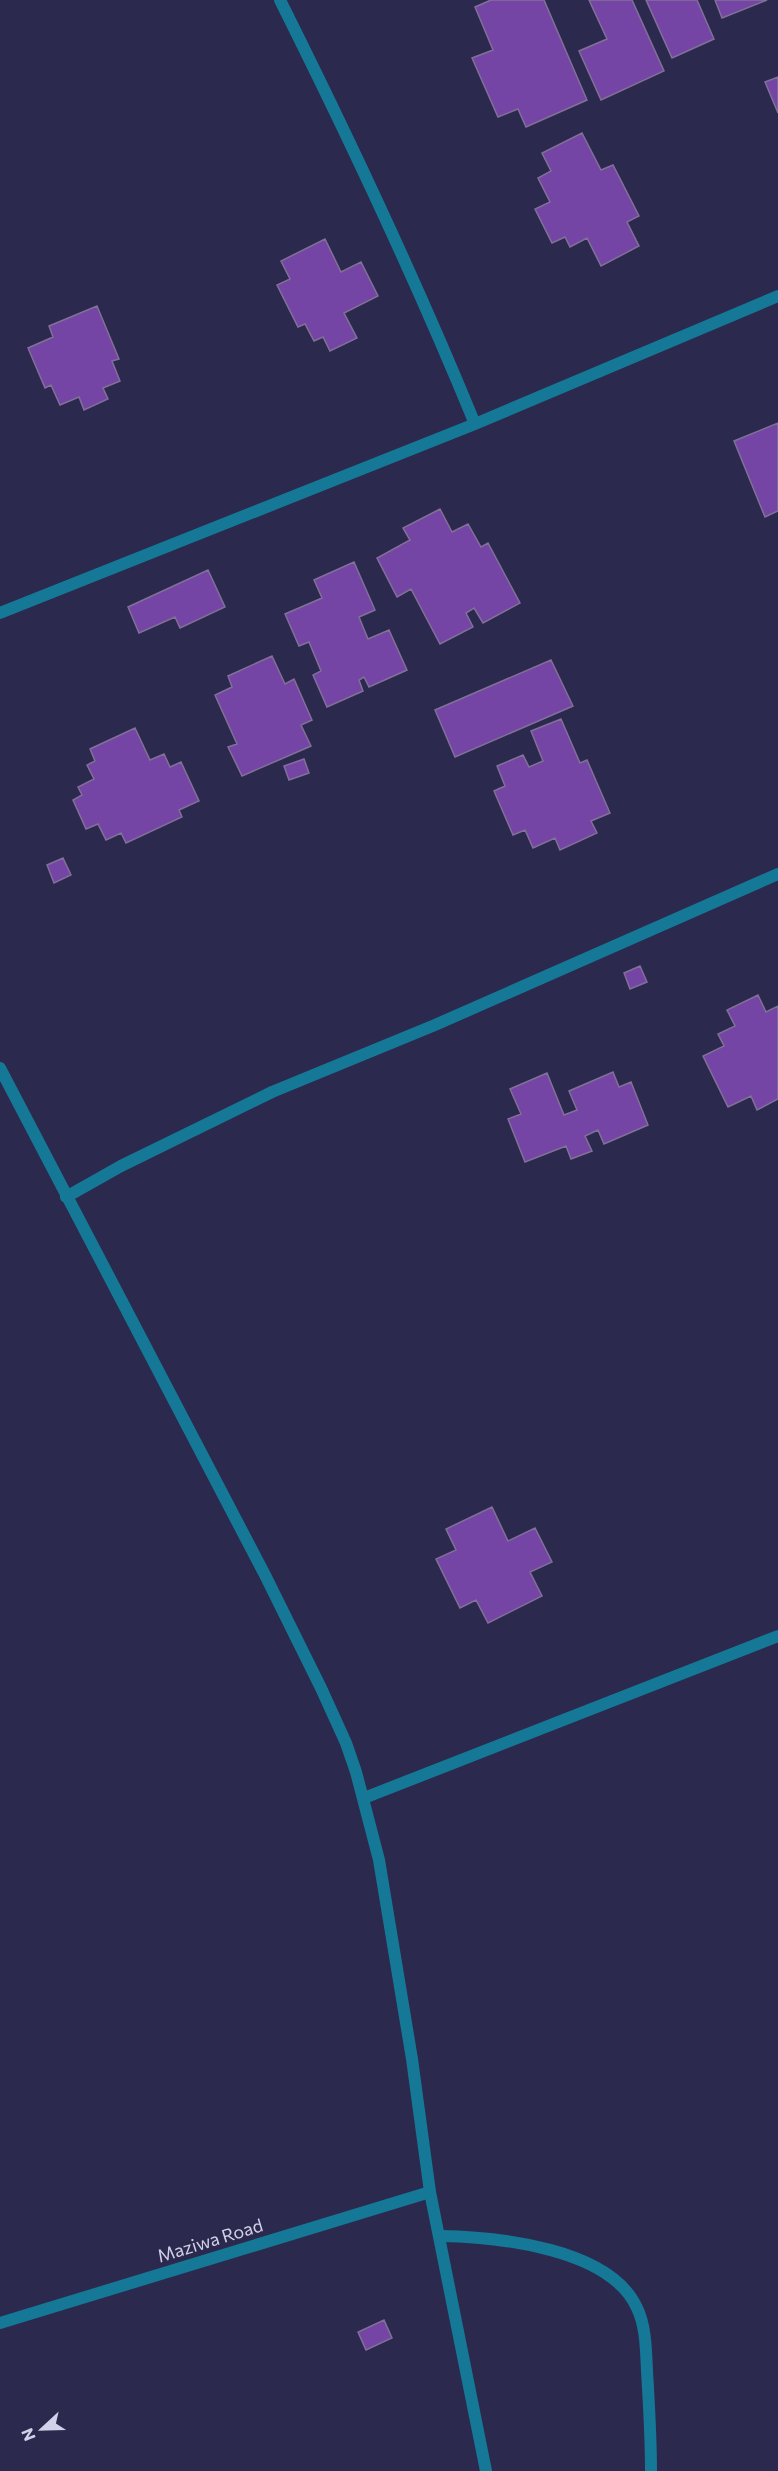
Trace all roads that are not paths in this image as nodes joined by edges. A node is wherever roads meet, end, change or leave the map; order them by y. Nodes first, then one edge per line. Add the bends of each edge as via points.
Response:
1 (280, 0) edge
2 (778, 296) edge
3 (475, 424) junction
4 (0, 614) edge
5 (778, 874) edge
6 (0, 1068) edge
7 (66, 1197) junction
8 (778, 1636) edge
9 (364, 1798) junction
10 (430, 2192) junction
11 (440, 2236) junction
12 (0, 2324) edge
13 (486, 2471) edge
14 (651, 2471) edge

1 - 3 street via 368,179
2 - 3 street
3 - 4 street
5 - 7 street via 272,1092
6 - 7 street
7 - 9 street via 266,1575 346,1743
8 - 9 street
9 - 10 street via 380,1860
10 - 11 street
10 - 12 street, Maziwa Road
11 - 13 street
11 - 14 street via 508,2239 591,2264 615,2278 638,2309 645,2343

